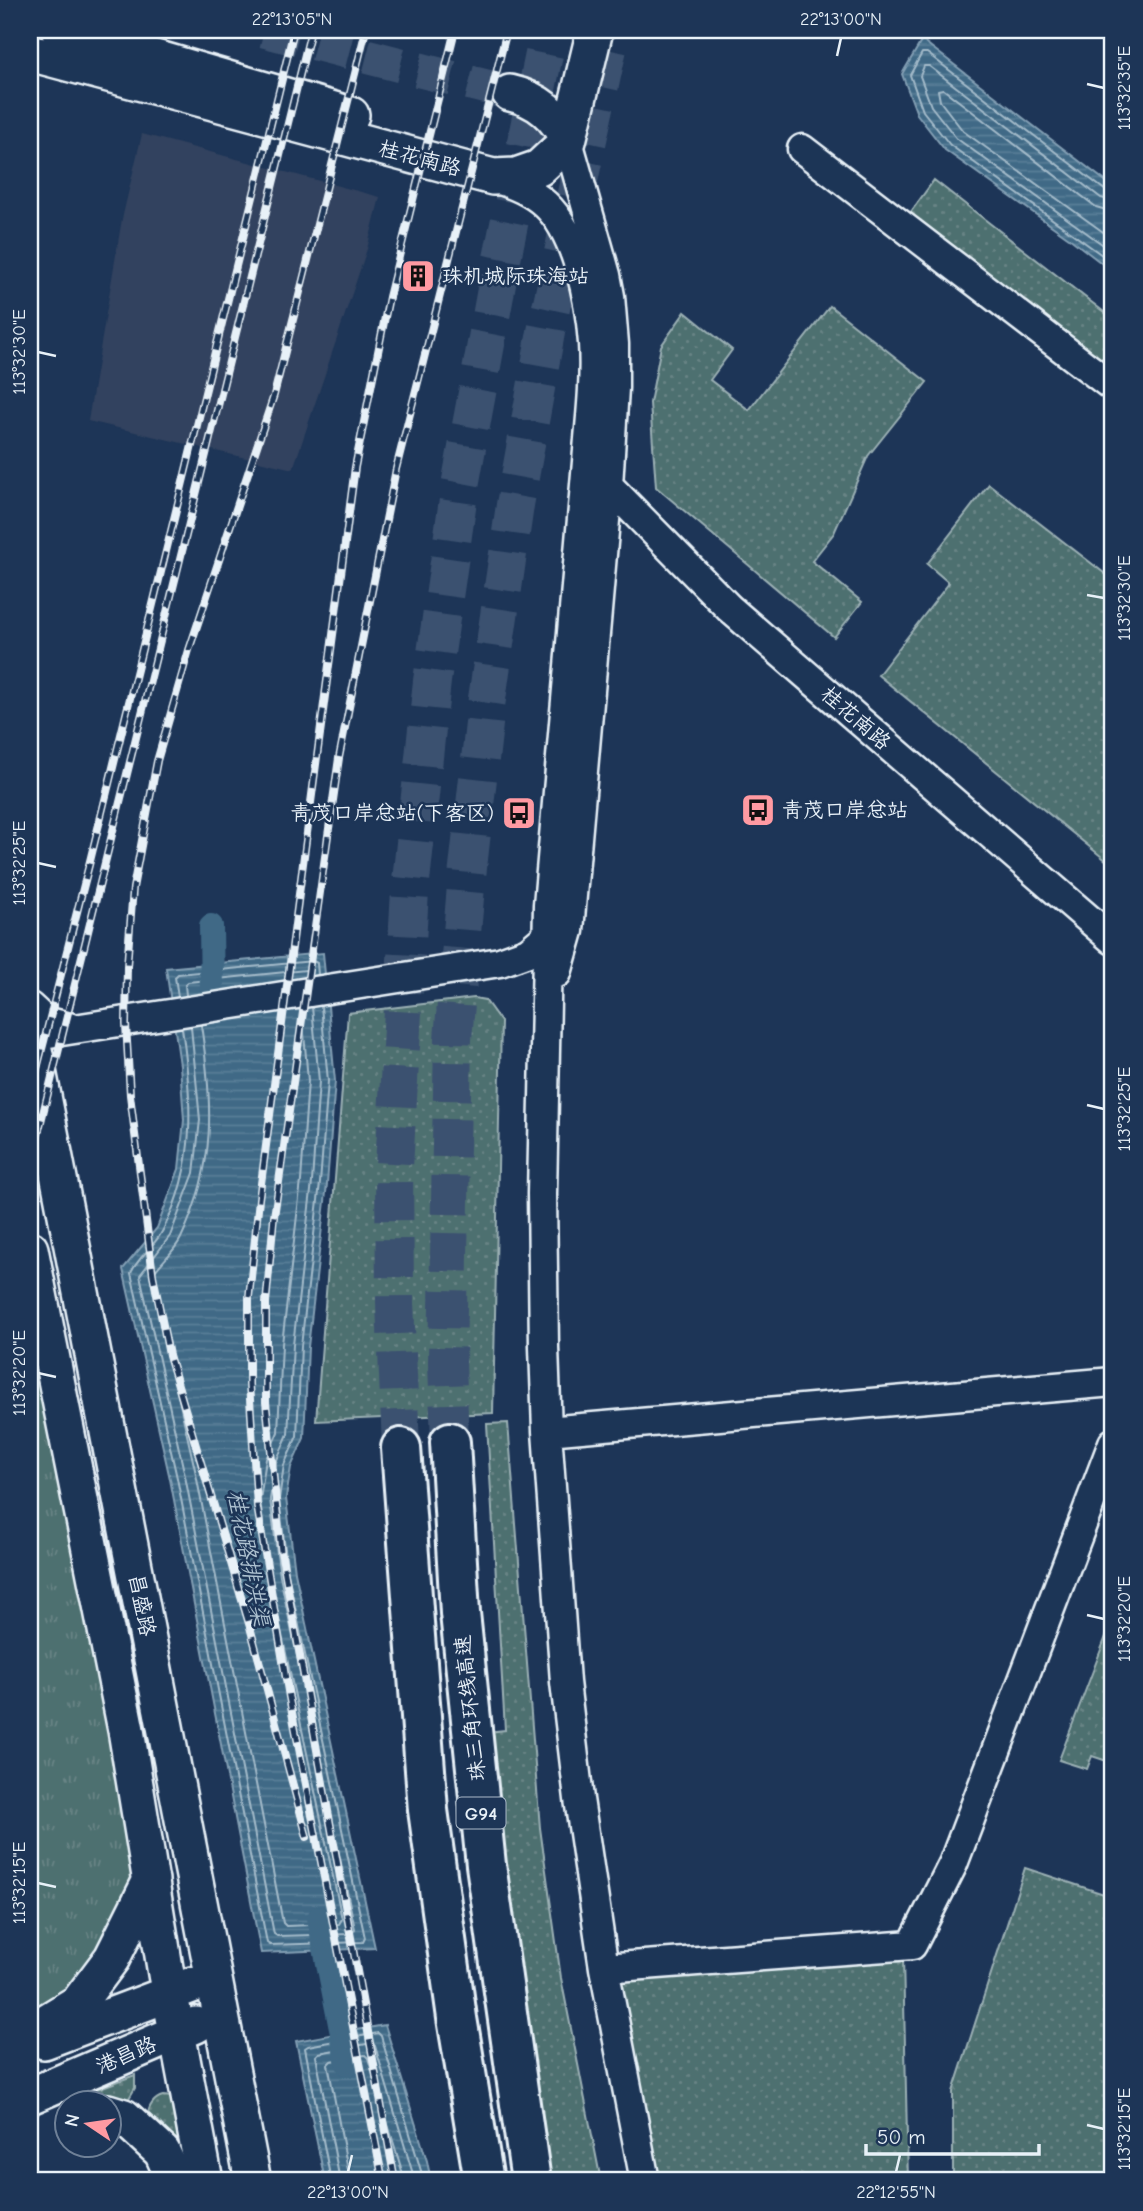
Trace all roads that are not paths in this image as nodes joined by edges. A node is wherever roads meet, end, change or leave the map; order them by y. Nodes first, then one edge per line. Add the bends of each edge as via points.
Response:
1 (59, 30) edge
2 (595, 30) edge
3 (30, 53) edge
4 (584, 75) junction
5 (569, 141) junction
6 (802, 149) dead end
7 (493, 177) junction
8 (1113, 387) edge
9 (587, 463) junction
10 (608, 486) junction
11 (558, 933) junction
12 (1113, 940) edge
13 (500, 962) junction
14 (547, 1009) junction
15 (30, 1027) edge
16 (30, 1249) edge
17 (1113, 1382) edge
18 (547, 1431) junction
19 (450, 1443) tunnel mouth
20 (1113, 1443) edge
21 (401, 1448) tunnel mouth
22 (151, 1880) junction
23 (604, 1968) junction
24 (214, 1976) junction
25 (170, 1994) junction
26 (222, 2014) junction
27 (30, 2032) edge
28 (177, 2033) junction
29 (30, 2046) edge
30 (30, 2096) edge
31 (52, 2107) edge
32 (30, 2110) edge
33 (122, 2116) edge
34 (175, 2181) edge
35 (205, 2181) edge
36 (253, 2181) edge
37 (484, 2181) edge
38 (531, 2181) edge
39 (645, 2181) edge

1 - 5 main road via 489,154 525,159
2 - 4 main road
3 - 7 main road, 桂花南路
4 - 5 main road
4 - 5 main road via 575,88 553,99 513,94 546,109
5 - 7 main road via 540,168
5 - 10 street via 611,296 614,388
6 - 8 street
7 - 9 street, 桂花南路 via 544,203 571,245 593,341
9 - 10 street, 桂花南路
9 - 11 street, 桂花南路 via 549,886
10 - 11 street
10 - 12 street, 桂花南路 via 729,608
11 - 13 street via 528,952
11 - 14 street
13 - 14 street via 529,976
13 - 15 street via 78,1028
14 - 18 street via 542,1194
15 - 24 main road, 昌盛路
16 - 22 main road, 昌盛路 via 126,1730
17 - 18 street
18 - 23 street via 565,1682
19 - 38 highway, 珠三角环线高速 / G94 via 460,1613 486,1865
20 - 23 street via 953,1864 912,1945
21 - 37 highway, G94 via 428,1810
22 - 25 main road, 昌盛路
22 - 27 main road via 112,1958 79,2002
23 - 39 street
24 - 25 main road, 港昌路
24 - 26 main road, 昌盛路
25 - 28 main road, 昌盛路
25 - 29 main road, 港昌路
26 - 28 main road, 港昌路
26 - 36 main road, 昌盛路
28 - 30 main road, 港昌路
28 - 35 main road, 昌盛路
31 - 32 main road
33 - 34 main road via 162,2152

